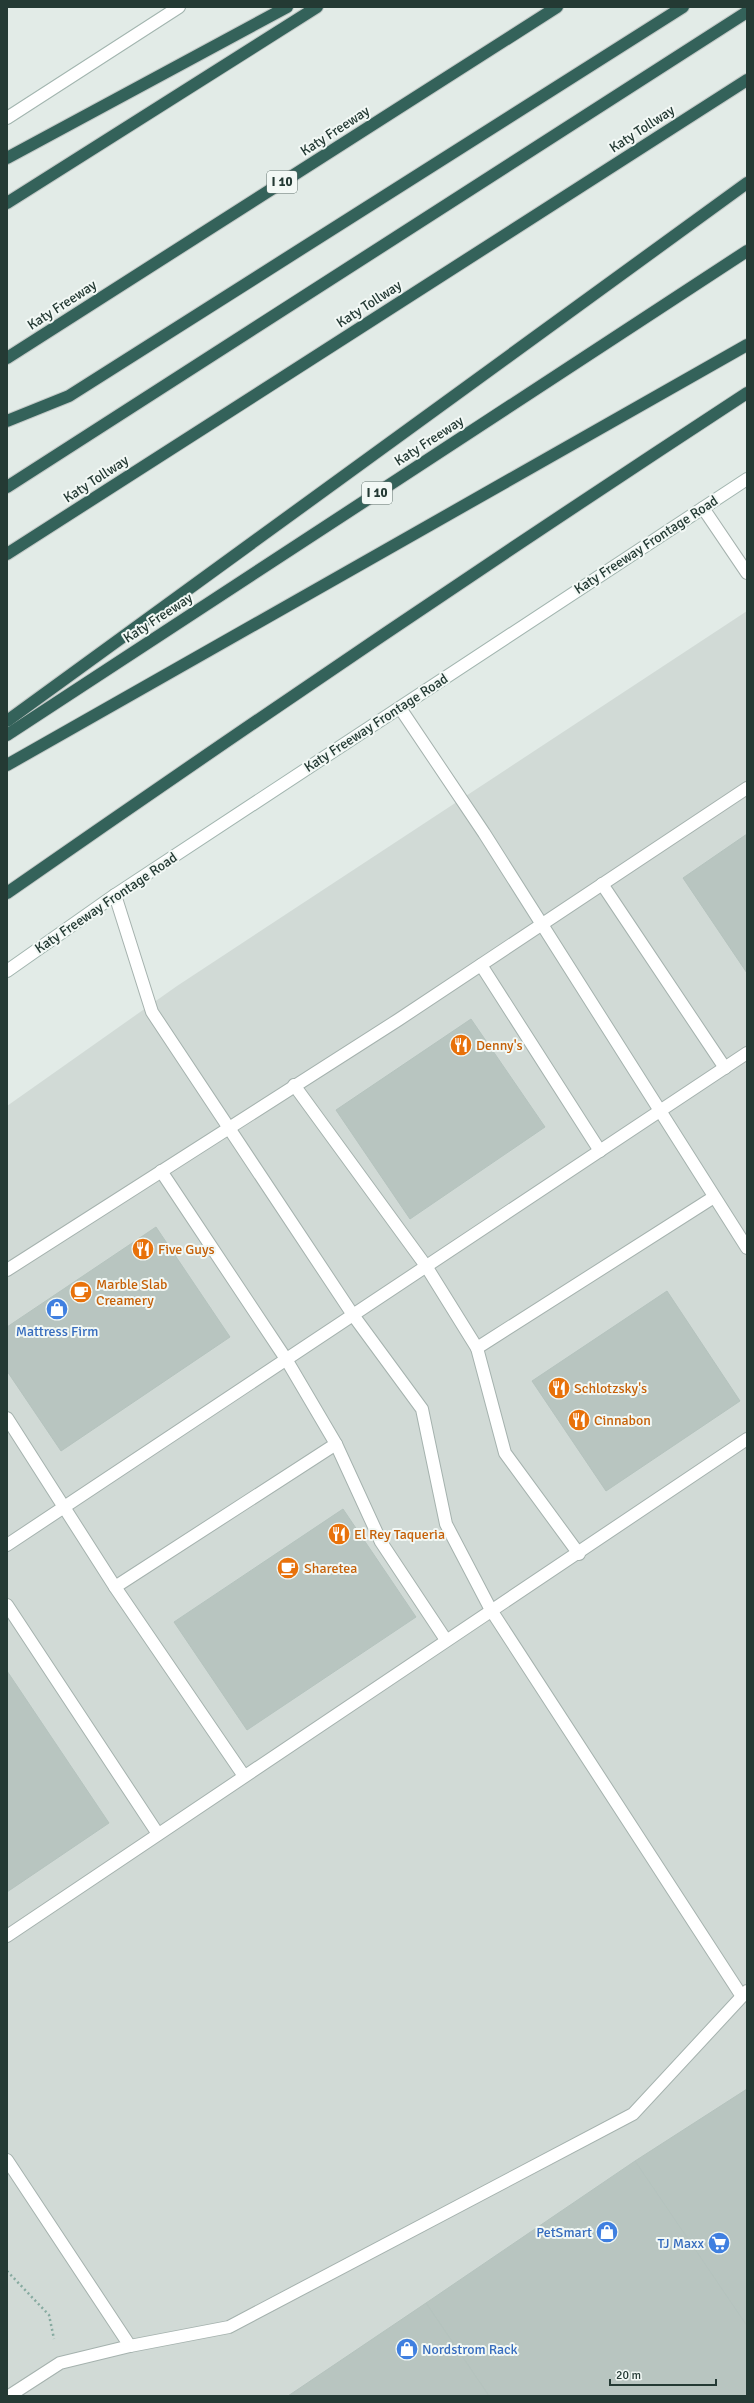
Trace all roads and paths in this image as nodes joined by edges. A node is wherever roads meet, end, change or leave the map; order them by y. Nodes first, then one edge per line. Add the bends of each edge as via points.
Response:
1 (179, 7) edge
2 (287, 7) edge
3 (317, 7) edge
4 (557, 7) edge
5 (683, 7) edge
6 (747, 12) edge
7 (747, 80) edge
8 (7, 118) edge
9 (7, 158) edge
10 (747, 183) edge
11 (7, 204) edge
12 (747, 251) edge
13 (747, 345) edge
14 (7, 358) edge
15 (747, 393) edge
16 (7, 421) edge
17 (747, 479) edge
18 (7, 487) edge
19 (703, 508) junction
20 (7, 554) edge
21 (747, 573) edge
22 (400, 708) junction
23 (7, 721) edge
24 (7, 735) edge
25 (7, 765) edge
26 (747, 788) edge
27 (602, 884) junction
28 (7, 893) edge
29 (115, 895) junction
30 (541, 924) junction
31 (481, 964) junction
32 (7, 971) edge
33 (747, 1053) edge
34 (725, 1068) junction
35 (294, 1085) junction
36 (659, 1111) junction
37 (228, 1127) junction
38 (600, 1150) junction
39 (161, 1171) junction
40 (714, 1197) junction
41 (747, 1248) edge
42 (426, 1266) junction
43 (7, 1270) edge
44 (352, 1315) junction
45 (477, 1348) junction
46 (286, 1359) junction
47 (7, 1418) edge
48 (747, 1438) edge
49 (336, 1444) junction
50 (65, 1508) junction
51 (7, 1545) edge
52 (579, 1554) junction
53 (115, 1587) junction
54 (7, 1605) edge
55 (491, 1610) junction
56 (446, 1640) junction
57 (244, 1776) junction
58 (158, 1834) junction
59 (7, 1936) edge
60 (744, 1993) edge
61 (7, 2160) edge
62 (7, 2271) edge
63 (130, 2346) junction
64 (60, 2363) junction
65 (9, 2396) edge

1 - 8 main road
2 - 9 highway
3 - 11 highway
4 - 14 highway, Katy Freeway / I 10
5 - 16 highway via 69,396
6 - 18 highway
7 - 20 highway, Katy Tollway
10 - 23 highway
12 - 24 highway, Katy Freeway / I 10
13 - 25 highway
15 - 28 highway via 203,757
17 - 19 main road, Katy Freeway Frontage Road
19 - 21 main road
19 - 22 main road, Katy Freeway Frontage Road
22 - 29 main road, Katy Freeway Frontage Road
22 - 30 main road via 484,833
26 - 27 main road
27 - 30 main road
27 - 34 main road
29 - 32 main road, Katy Freeway Frontage Road
29 - 37 main road via 152,1012
30 - 31 main road
30 - 36 main road
31 - 35 main road
31 - 38 main road
33 - 34 main road
34 - 36 main road
35 - 37 main road
35 - 42 main road
36 - 38 main road
36 - 40 main road
37 - 39 main road
37 - 44 main road
38 - 42 main road
39 - 43 main road
39 - 46 main road
40 - 41 main road
40 - 45 main road
42 - 44 main road
42 - 45 main road
44 - 46 main road
44 - 55 main road via 422,1409 446,1524
45 - 52 main road via 505,1452
46 - 49 main road
46 - 50 main road
47 - 50 main road
48 - 52 main road
49 - 53 main road
49 - 56 main road via 381,1542
50 - 51 main road
50 - 53 main road
52 - 55 main road
53 - 57 main road
54 - 58 main road
55 - 56 main road
55 - 60 main road
56 - 57 main road
57 - 58 main road
58 - 59 main road
60 - 63 main road via 633,2114 229,2327
61 - 63 main road
62 - 64 path via 49,2315
63 - 64 main road
64 - 65 main road

